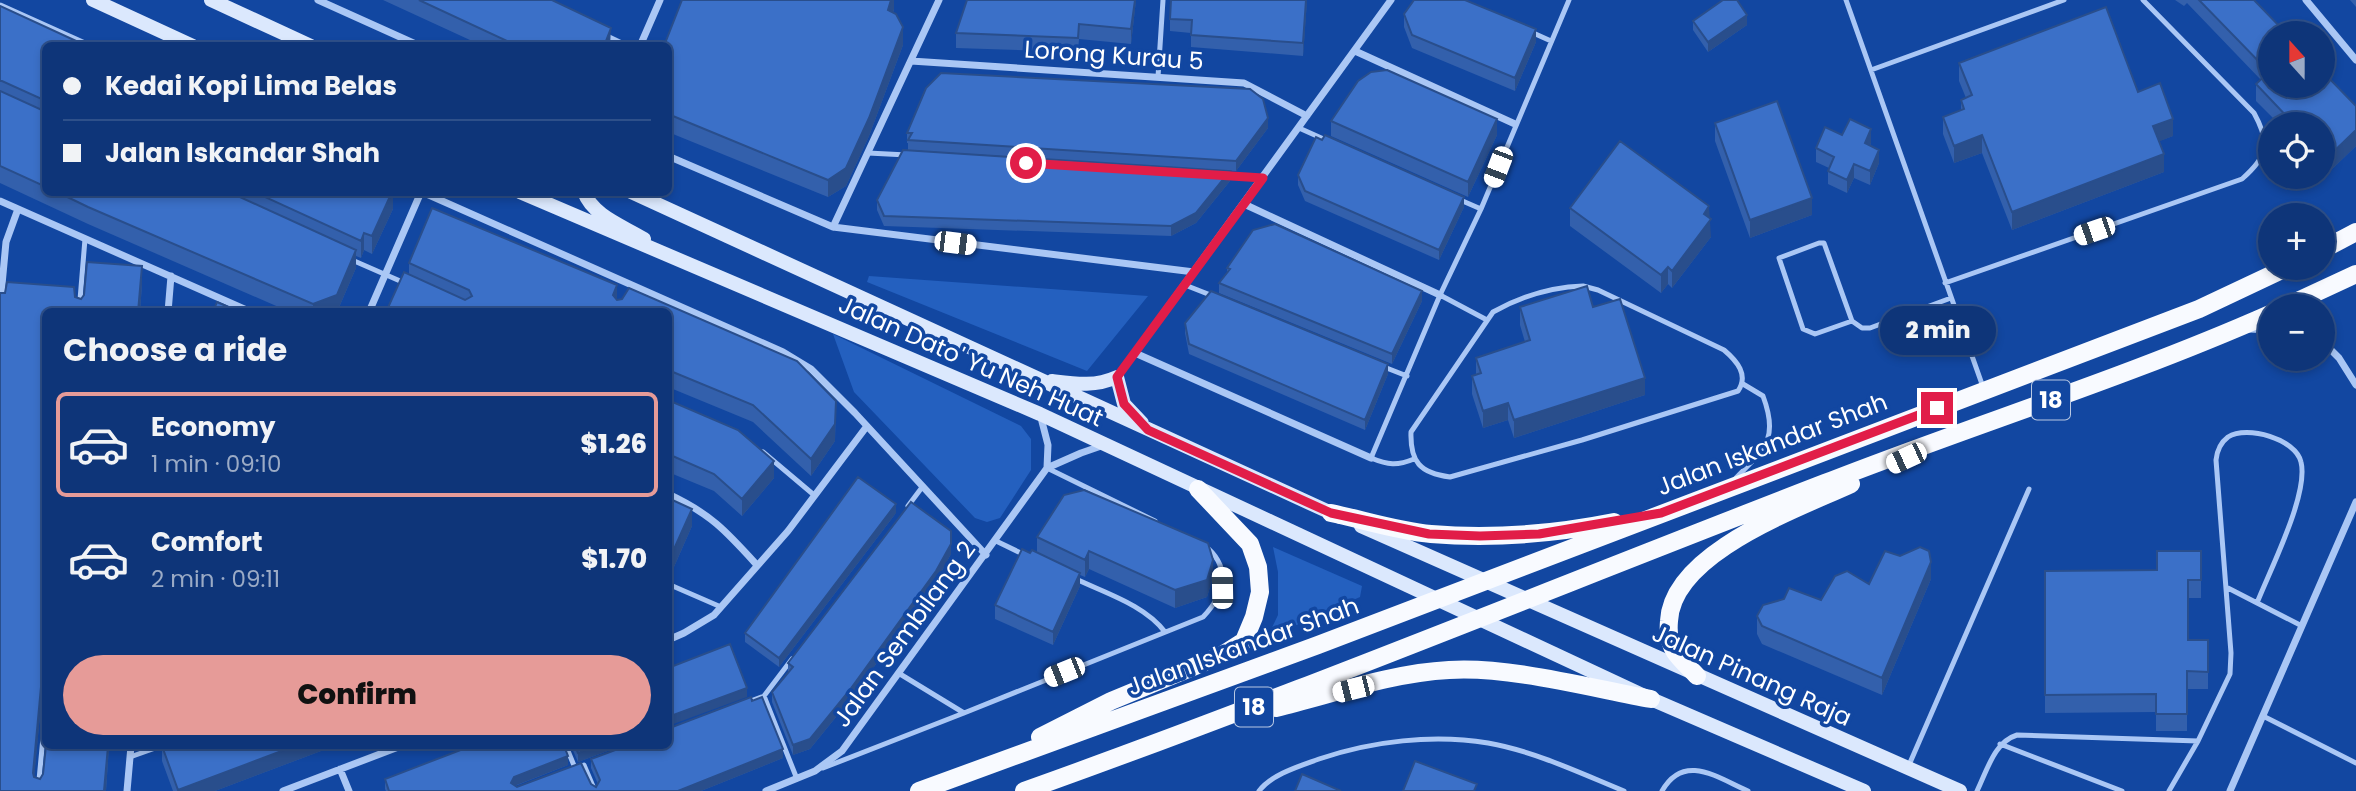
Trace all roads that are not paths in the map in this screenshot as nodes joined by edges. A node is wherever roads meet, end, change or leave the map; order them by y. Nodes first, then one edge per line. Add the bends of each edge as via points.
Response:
1 (93, 0) edge
2 (211, 0) edge
3 (318, 0) edge
4 (660, 0) edge
5 (939, 0) edge
6 (1163, 0) edge
7 (1391, 0) edge
8 (1569, 0) edge
9 (1846, 0) edge
10 (2064, 0) edge
11 (2143, 0) edge
12 (2306, 0) edge
13 (0, 6) edge
14 (1526, 29) edge
15 (603, 34) edge
16 (1551, 41) junction
17 (80, 42) edge
18 (184, 42) edge
19 (302, 42) edge
20 (411, 42) edge
21 (620, 42) edge
22 (642, 42) edge
23 (1355, 51) junction
24 (2356, 60) edge
25 (911, 61) junction
26 (1871, 70) junction
27 (1158, 77) junction
28 (1307, 116) junction
29 (1515, 124) junction
30 (1299, 128) junction
31 (1335, 144) edge
32 (868, 153) junction
33 (909, 155) edge
34 (672, 158) edge
35 (1222, 175) edge
36 (1263, 178) junction
37 (419, 196) edge
38 (430, 196) edge
39 (529, 196) edge
40 (586, 196) edge
41 (640, 196) edge
42 (1457, 198) edge
43 (0, 201) edge
44 (1244, 204) junction
45 (18, 209) junction
46 (1481, 209) junction
47 (2356, 224) edge
48 (833, 227) junction
49 (2356, 232) edge
50 (85, 239) junction
51 (2335, 240) edge
52 (2335, 243) edge
53 (348, 258) edge
54 (690, 266) junction
55 (1194, 272) junction
56 (2356, 274) edge
57 (385, 275) junction
58 (171, 276) junction
59 (2261, 280) edge
60 (1945, 283) junction
61 (409, 285) edge
62 (630, 285) junction
63 (1185, 285) junction
64 (626, 294) edge
65 (2313, 294) edge
66 (1440, 295) junction
67 (1218, 298) edge
68 (1951, 298) junction
69 (0, 306) edge
70 (79, 308) edge
71 (168, 308) edge
72 (242, 308) edge
73 (371, 308) edge
74 (2258, 319) edge
75 (1487, 320) junction
76 (1852, 321) junction
77 (2235, 329) junction
78 (2258, 330) edge
79 (1135, 353) junction
80 (2335, 354) edge
81 (1381, 366) edge
82 (1407, 376) junction
83 (1117, 377) junction
84 (1037, 379) junction
85 (1743, 384) junction
86 (2356, 385) edge
87 (1984, 390) junction
88 (1040, 414) junction
89 (867, 426) junction
90 (1148, 430) junction
91 (1952, 437) junction
92 (1104, 445) junction
93 (761, 451) edge
94 (1371, 458) junction
95 (1414, 459) junction
96 (1047, 468) junction
97 (923, 486) junction
98 (1726, 488) junction
99 (1198, 489) junction
100 (2029, 489) dead end
101 (814, 495) junction
102 (672, 496) edge
103 (2356, 502) edge
104 (908, 507) edge
105 (1331, 513) junction
106 (1661, 513) junction
107 (1156, 522) edge
108 (1192, 539) edge
109 (996, 541) junction
110 (986, 555) junction
111 (1032, 559) edge
112 (757, 565) junction
113 (1069, 576) edge
114 (1484, 581) junction
115 (672, 586) edge
116 (2226, 587) junction
117 (1438, 599) junction
118 (1525, 600) junction
119 (2257, 603) junction
120 (721, 607) junction
121 (1481, 618) junction
122 (2302, 626) junction
123 (1165, 632) junction
124 (672, 638) edge
125 (798, 651) edge
126 (900, 674) junction
127 (1698, 676) junction
128 (764, 696) junction
129 (1651, 699) junction
130 (740, 705) edge
131 (964, 713) junction
132 (2263, 716) junction
133 (1202, 727) junction
134 (2198, 741) junction
135 (2000, 744) junction
136 (42, 748) edge
137 (131, 749) edge
138 (153, 749) edge
139 (393, 749) edge
140 (567, 749) edge
141 (130, 757) junction
142 (597, 760) edge
143 (2356, 763) edge
144 (584, 765) junction
145 (575, 768) junction
146 (1908, 768) junction
147 (340, 769) junction
148 (815, 771) junction
149 (563, 773) edge
150 (968, 773) junction
151 (797, 779) junction
152 (38, 791) edge
153 (127, 791) edge
154 (283, 791) edge
155 (349, 791) edge
156 (595, 791) edge
157 (766, 791) edge
158 (919, 791) edge
159 (1024, 791) edge
160 (1259, 791) edge
161 (1623, 791) edge
162 (1662, 791) edge
163 (1748, 791) edge
164 (1864, 791) edge
165 (1960, 791) edge
166 (1977, 791) edge
167 (2122, 791) edge
168 (2169, 791) edge
169 (2231, 791) edge

1 - 18 main road
2 - 19 main road
3 - 20 street
4 - 22 street
5 - 25 street
6 - 27 lane
7 - 23 street
8 - 16 lane
9 - 26 lane
10 - 26 lane
11 - 60 lane via 2254,113 2266,148 2259,164 2242,179
12 - 24 street
13 - 17 street
14 - 16 lane
15 - 21 lane
16 - 29 lane
23 - 28 street
23 - 29 street
25 - 27 street, Lorong Kurau 5
25 - 32 street
26 - 60 lane
27 - 28 street, Lorong Kurau 5 via 1244,83
28 - 30 street
29 - 46 lane
30 - 31 lane
30 - 36 street
32 - 33 lane
32 - 48 street
34 - 48 street
35 - 36 lane
36 - 44 street
37 - 57 street
38 - 62 street
39 - 54 main road, Jalan Dato' Yu Neh Huat
40 - 54 main road via 598,213
41 - 84 main road, Jalan Dato' Yu Neh Huat
42 - 46 lane
43 - 45 street
44 - 55 street
44 - 66 street
45 - 50 street
45 - 69 street via 6,242
46 - 66 lane
47 - 51 street
48 - 55 street
49 - 52 main road
50 - 58 street
50 - 70 lane
53 - 57 lane
54 - 88 main road, Jalan Dato' Yu Neh Huat
55 - 63 street
56 - 65 main road
57 - 61 lane
57 - 73 street
58 - 71 street
58 - 72 street
59 - 87 main road, Jalan Iskandar Shah / 18 via 2199,309
60 - 68 lane
62 - 64 lane
62 - 89 street via 783,352 811,369
63 - 67 lane
63 - 79 street
66 - 75 lane
66 - 82 lane
68 - 76 lane via 1870,328
68 - 87 lane
74 - 77 main road, 18
75 - 85 lane via 1510,303 1561,287 1583,286 1724,350 1736,361
75 - 95 lane via 1410,432
76 - 76 lane via 1824,243 1779,258 1804,329 1815,334
77 - 78 street
77 - 91 main road, 18
79 - 83 street
79 - 94 street
80 - 86 street
81 - 82 lane
82 - 94 lane
83 - 84 main road via 1091,385
83 - 90 main road via 1124,404
84 - 90 main road, Jalan Dato' Yu Neh Huat
85 - 95 lane via 1738,391 1450,477 1421,468
85 - 98 lane via 1763,396 1772,427 1758,455
87 - 98 main road, Jalan Iskandar Shah / 18
88 - 92 main road, Jalan Dato' Yu Neh Huat
88 - 96 street via 1048,445
89 - 97 street
89 - 101 street
90 - 105 main road, Jalan Dato' Yu Neh Huat
91 - 118 main road, 18
91 - 127 main road via 1745,534 1700,564 1675,596 1669,622 1674,651
92 - 96 street
92 - 99 main road, Jalan Dato' Yu Neh Huat
93 - 101 lane
94 - 95 lane via 1387,465
96 - 107 lane
96 - 109 street, Jalan Sembilang 2
97 - 104 lane
97 - 110 street
98 - 106 main road, Jalan Iskandar Shah / 18
99 - 117 main road, Jalan Dato' Yu Neh Huat
99 - 150 main road via 1250,544 1258,567 1260,592 1244,640 1222,655 1111,701
100 - 146 lane
101 - 112 street
102 - 112 street via 718,523
103 - 122 street
105 - 106 main road via 1429,534 1480,536 1539,534
105 - 114 main road, Jalan Dato' Yu Neh Huat
106 - 114 main road, Jalan Iskandar Shah / 18
108 - 123 lane via 1216,554 1222,566 1222,588 1203,617
109 - 110 street, Jalan Sembilang 2
109 - 111 lane
110 - 126 street, Jalan Sembilang 2
112 - 120 street
113 - 123 lane via 1130,604 1157,621
114 - 117 main road, Jalan Iskandar Shah / 18
114 - 118 main road, Jalan Pinang Raja
115 - 120 lane
116 - 119 lane
116 - 119 lane via 2218,449 2235,434 2276,438 2298,452 2302,489
116 - 134 lane via 2230,674
117 - 121 main road, Jalan Dato' Yu Neh Huat
117 - 150 main road, Jalan Iskandar Shah / 18
118 - 121 main road, 18
118 - 127 main road, Jalan Pinang Raja
119 - 122 lane
120 - 124 street
121 - 129 main road
121 - 133 main road, 18
122 - 132 street
123 - 131 lane
125 - 128 lane
126 - 131 lane
126 - 148 street, Jalan Sembilang 2 via 842,751
127 - 146 main road, Jalan Pinang Raja
128 - 130 lane
128 - 151 lane
129 - 133 main road via 1493,671 1450,669 1403,676
129 - 164 main road
131 - 148 lane
132 - 143 lane
132 - 169 street
133 - 159 main road, 18
134 - 135 lane via 2030,734
134 - 168 lane
135 - 166 lane
135 - 167 lane
136 - 152 lane
137 - 141 street
138 - 141 lane
139 - 147 street
140 - 145 lane
141 - 153 street
142 - 144 lane
144 - 145 lane
144 - 156 lane
145 - 149 lane
146 - 165 main road, Jalan Pinang Raja
147 - 154 street
147 - 155 street
148 - 151 street, Jalan Sembilang 2
150 - 158 main road, Jalan Iskandar Shah / 18
151 - 157 street, Jalan Sembilang 2
160 - 161 lane via 1294,768 1339,752 1435,740 1488,743 1525,753
162 - 163 lane via 1676,774 1690,769

